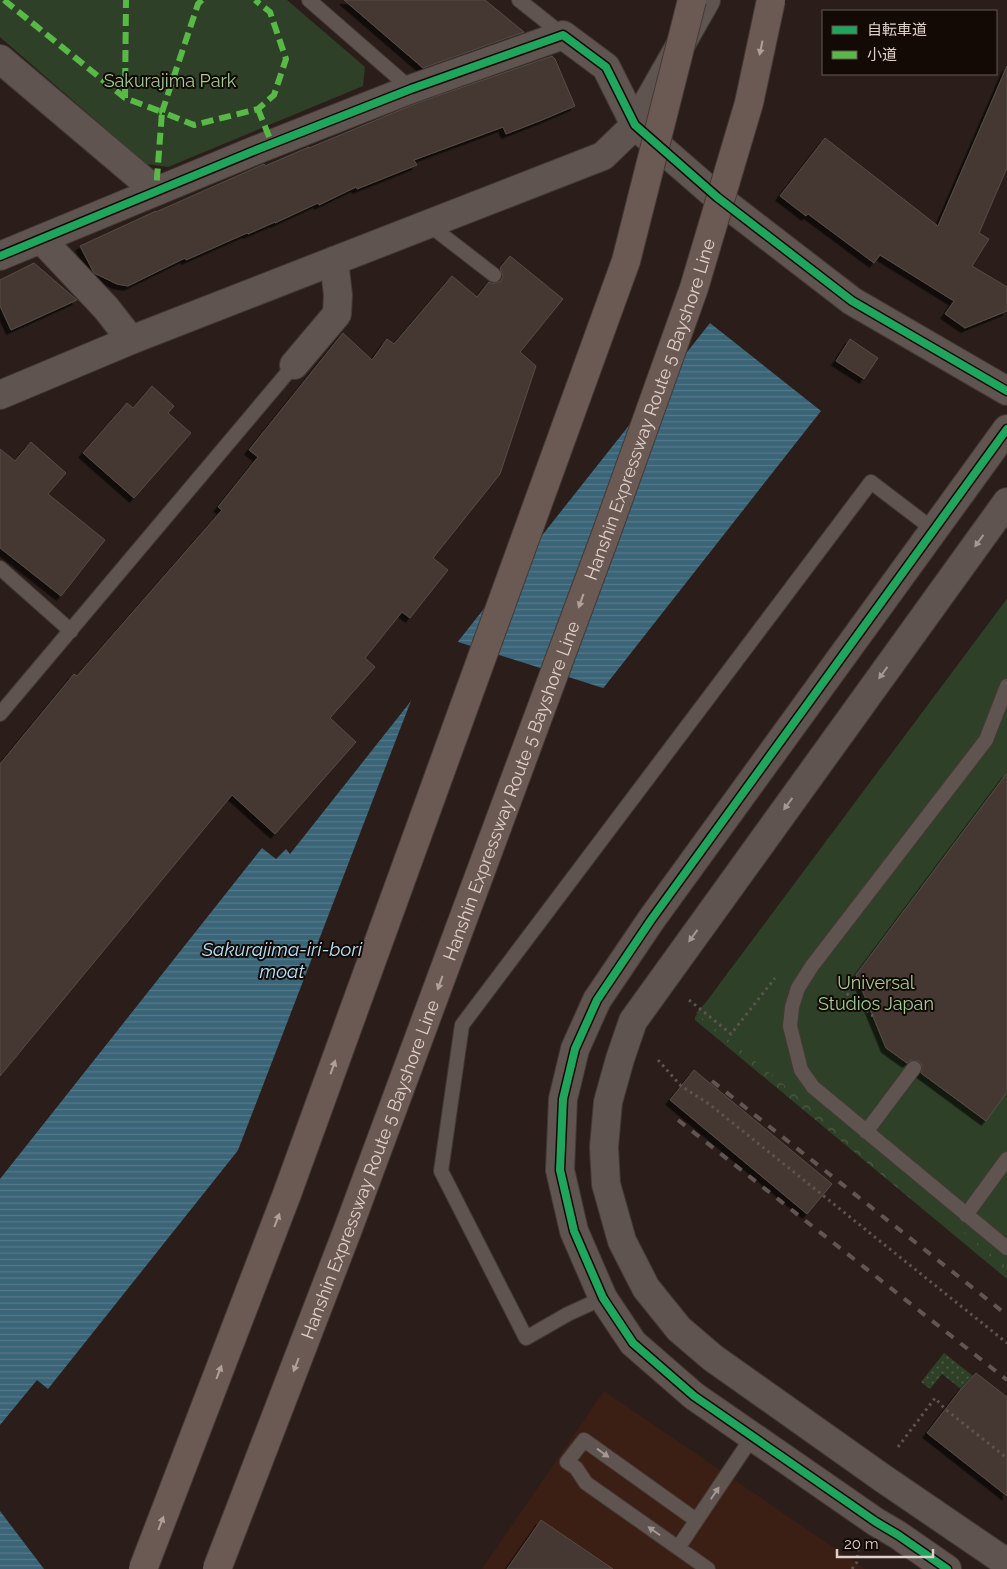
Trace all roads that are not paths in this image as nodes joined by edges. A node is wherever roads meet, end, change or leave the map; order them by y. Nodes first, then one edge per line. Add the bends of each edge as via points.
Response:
1 (309, 0) edge
2 (519, 0) edge
3 (692, 0) edge
4 (706, 0) edge
5 (772, 0) edge
6 (563, 36) junction
7 (0, 59) edge
8 (411, 89) junction
9 (636, 126) junction
10 (739, 161) dead end
11 (156, 191) junction
12 (717, 197) junction
13 (428, 224) junction
14 (41, 239) junction
15 (0, 256) edge
16 (334, 261) junction
17 (494, 275) dead end
18 (131, 340) junction
19 (294, 365) joint
20 (1007, 392) edge
21 (0, 395) edge
22 (1007, 429) edge
23 (1007, 502) edge
24 (934, 530) junction
25 (0, 568) edge
26 (71, 631) junction
27 (1007, 686) edge
28 (0, 714) edge
29 (914, 1068) dead end
30 (866, 1132) junction
31 (1007, 1159) edge
32 (966, 1215) junction
33 (1007, 1248) edge
34 (603, 1298) junction
35 (753, 1436) junction
36 (696, 1520) junction
37 (678, 1548) junction
38 (1007, 1562) edge
39 (143, 1569) edge
40 (217, 1569) edge
41 (708, 1569) edge
42 (947, 1569) edge

1 - 8 lane
2 - 6 lane
39 -> 3 highway, bridge via 287,1194 626,261
4 - 9 street
5 -> 40 highway, Hanshin Expressway Route 5 Bayshore Line, bridge via 749,103 694,288 348,1229
6 - 8 street
6 - 9 street via 606,67
7 - 11 street
8 - 11 street
9 - 12 street
9 - 13 street via 603,156
10 - 12 lane
11 - 14 street
12 - 20 street via 852,301
13 - 16 street
13 - 17 lane
14 - 15 street
14 - 18 street via 106,308
16 - 18 street
16 - 19 street via 337,314
18 - 21 street
19 - 26 lane
22 - 24 street
23 -> 38 street via 632,1021 608,1102 604,1147 606,1184 622,1241 646,1288 679,1329 729,1370
24 - 34 street via 596,1000 575,1049 563,1099 560,1170 574,1231
24 - 34 lane via 871,482 462,1025 441,1171 526,1338
25 - 26 lane
26 - 28 lane
27 - 30 lane via 986,740 798,988 790,1026 802,1070 813,1087
29 - 30 lane
30 - 32 lane
31 - 32 lane
32 - 33 lane
34 - 35 street via 633,1343 694,1396
36 -> 35 lane
35 - 42 street
36 - 37 lane
37 -> 36 lane via 586,1484 568,1462 584,1440
37 - 41 lane

